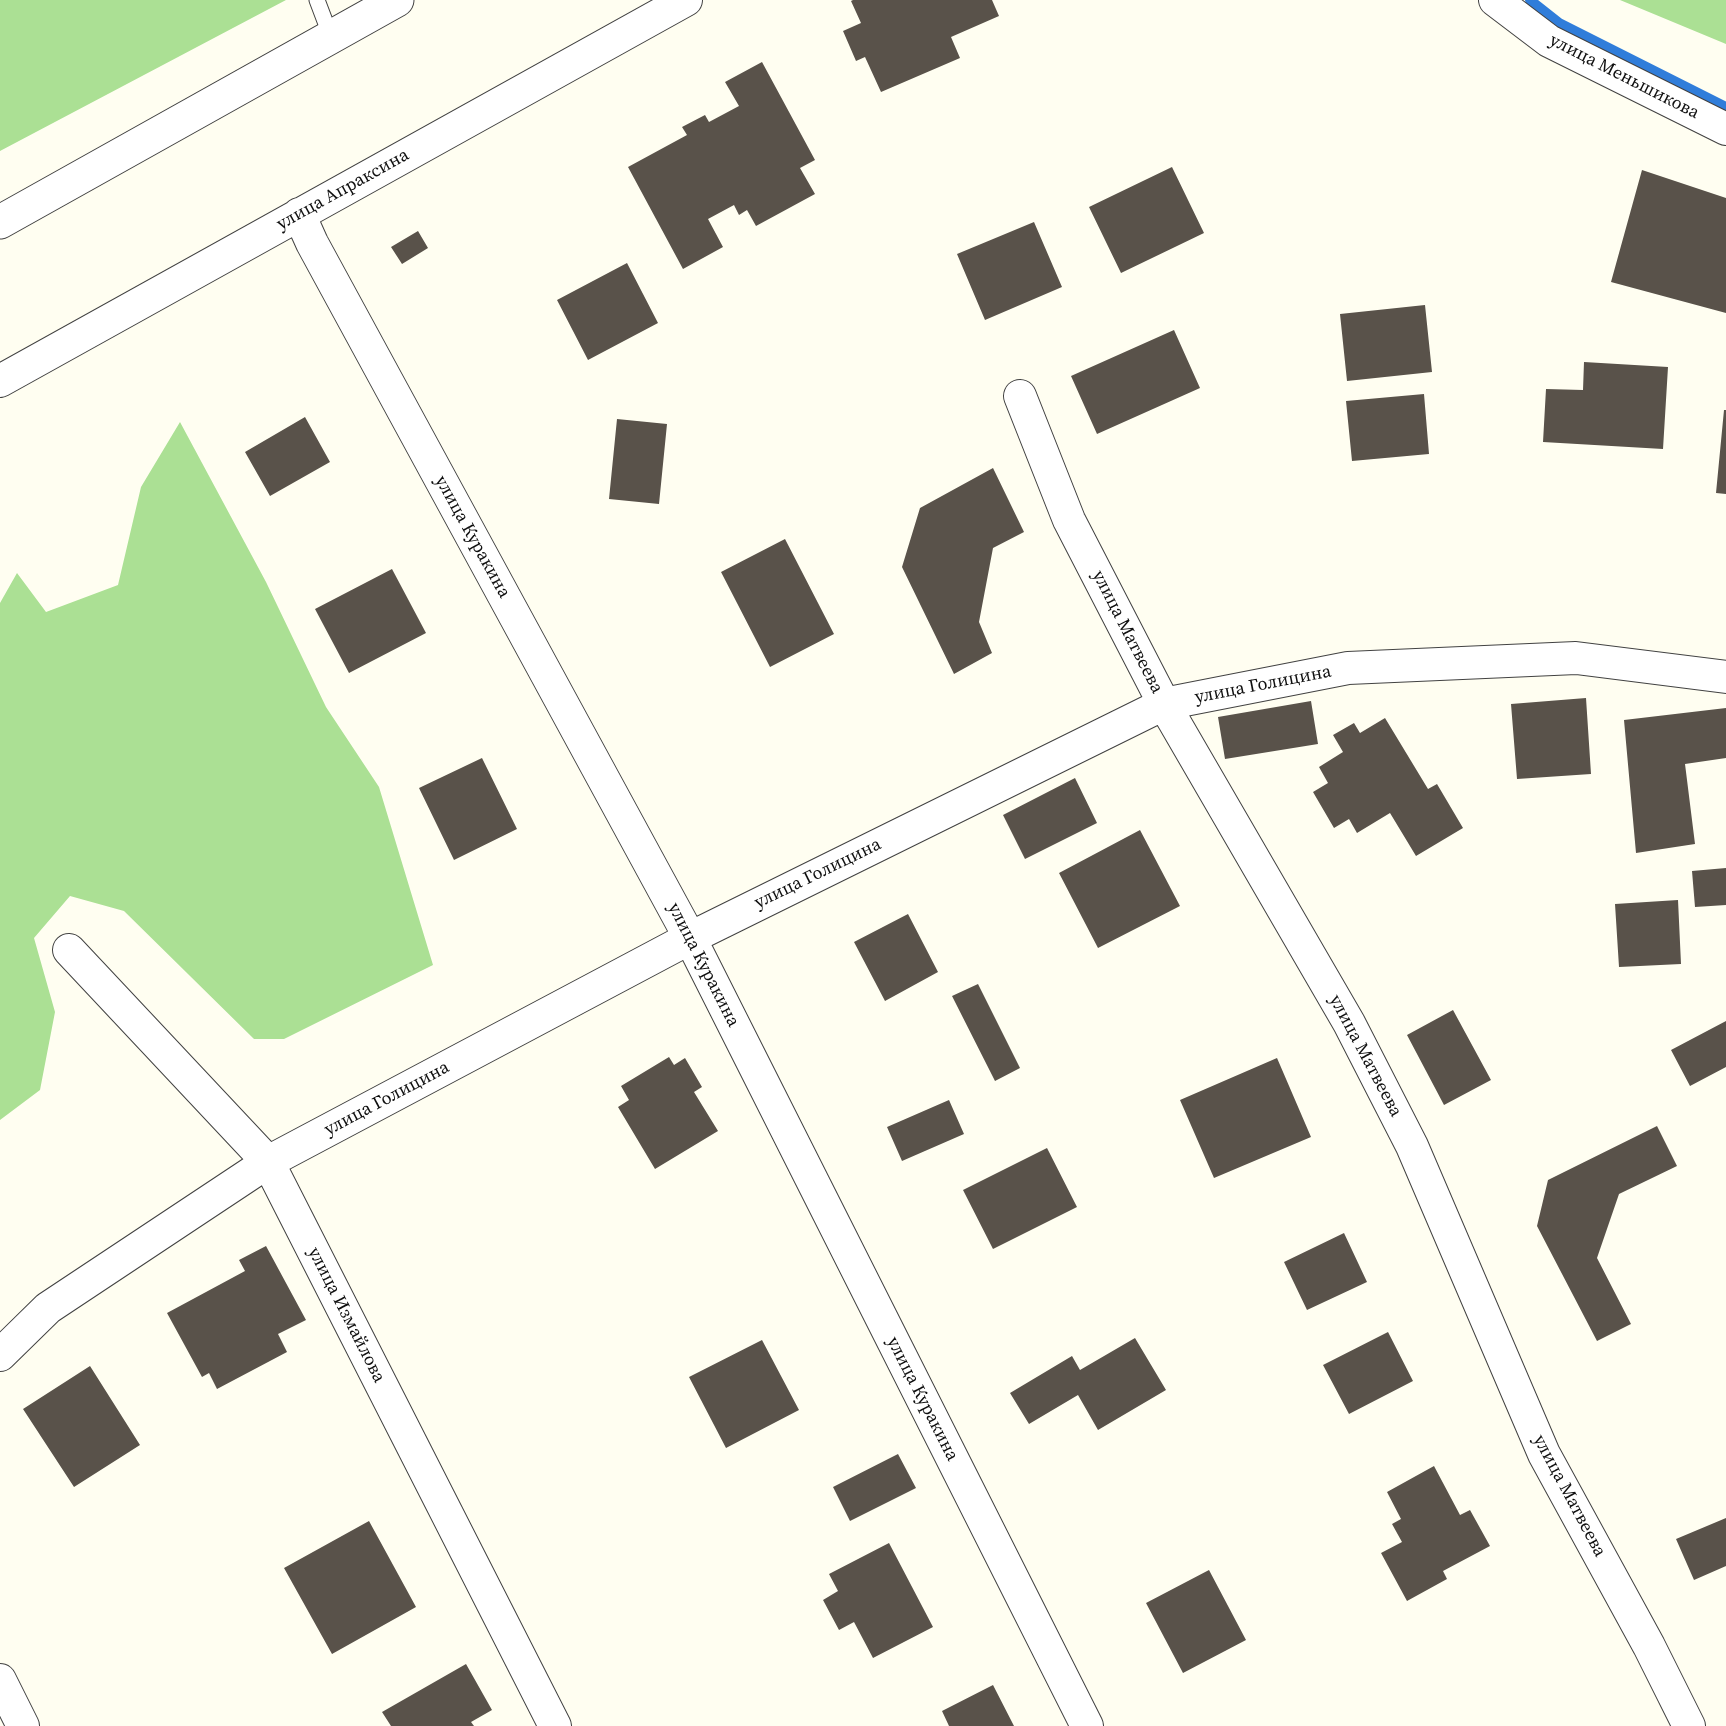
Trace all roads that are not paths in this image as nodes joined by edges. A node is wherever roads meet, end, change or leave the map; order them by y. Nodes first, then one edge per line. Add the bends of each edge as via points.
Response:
1 (317, 0) edge
2 (397, 0) edge
3 (686, 0) edge
4 (1495, 0) edge
5 (331, 37) junction
6 (1726, 129) edge
7 (299, 214) junction
8 (0, 222) edge
9 (0, 381) edge
10 (1020, 396) dead end
11 (1726, 677) edge
12 (1164, 704) junction
13 (690, 938) junction
14 (69, 950) dead end
15 (268, 1162) junction
16 (0, 1355) edge
17 (0, 1680) edge
18 (23, 1726) edge
19 (555, 1726) edge
20 (1087, 1726) edge
21 (1689, 1726) edge

1 - 5 lane
2 - 5 street
3 - 7 street, улица Апраксина
4 - 6 street, улица Меньшикова via 1549,41
5 - 8 street
7 - 9 street, улица Апраксина
7 - 13 street, улица Куракина
10 - 12 street, улица Матвеева via 1068,520
11 - 12 street, улица Голицина via 1576,658 1348,668
12 - 13 street, улица Голицина
12 - 21 street, улица Матвеева via 1349,1023 1412,1146 1544,1454
13 - 15 street, улица Голицина
13 - 20 street, улица Куракина
14 - 15 street, улица Измайлова
15 - 16 street, улица Голицина via 48,1308
15 - 19 street, улица Измайлова
17 - 18 street

